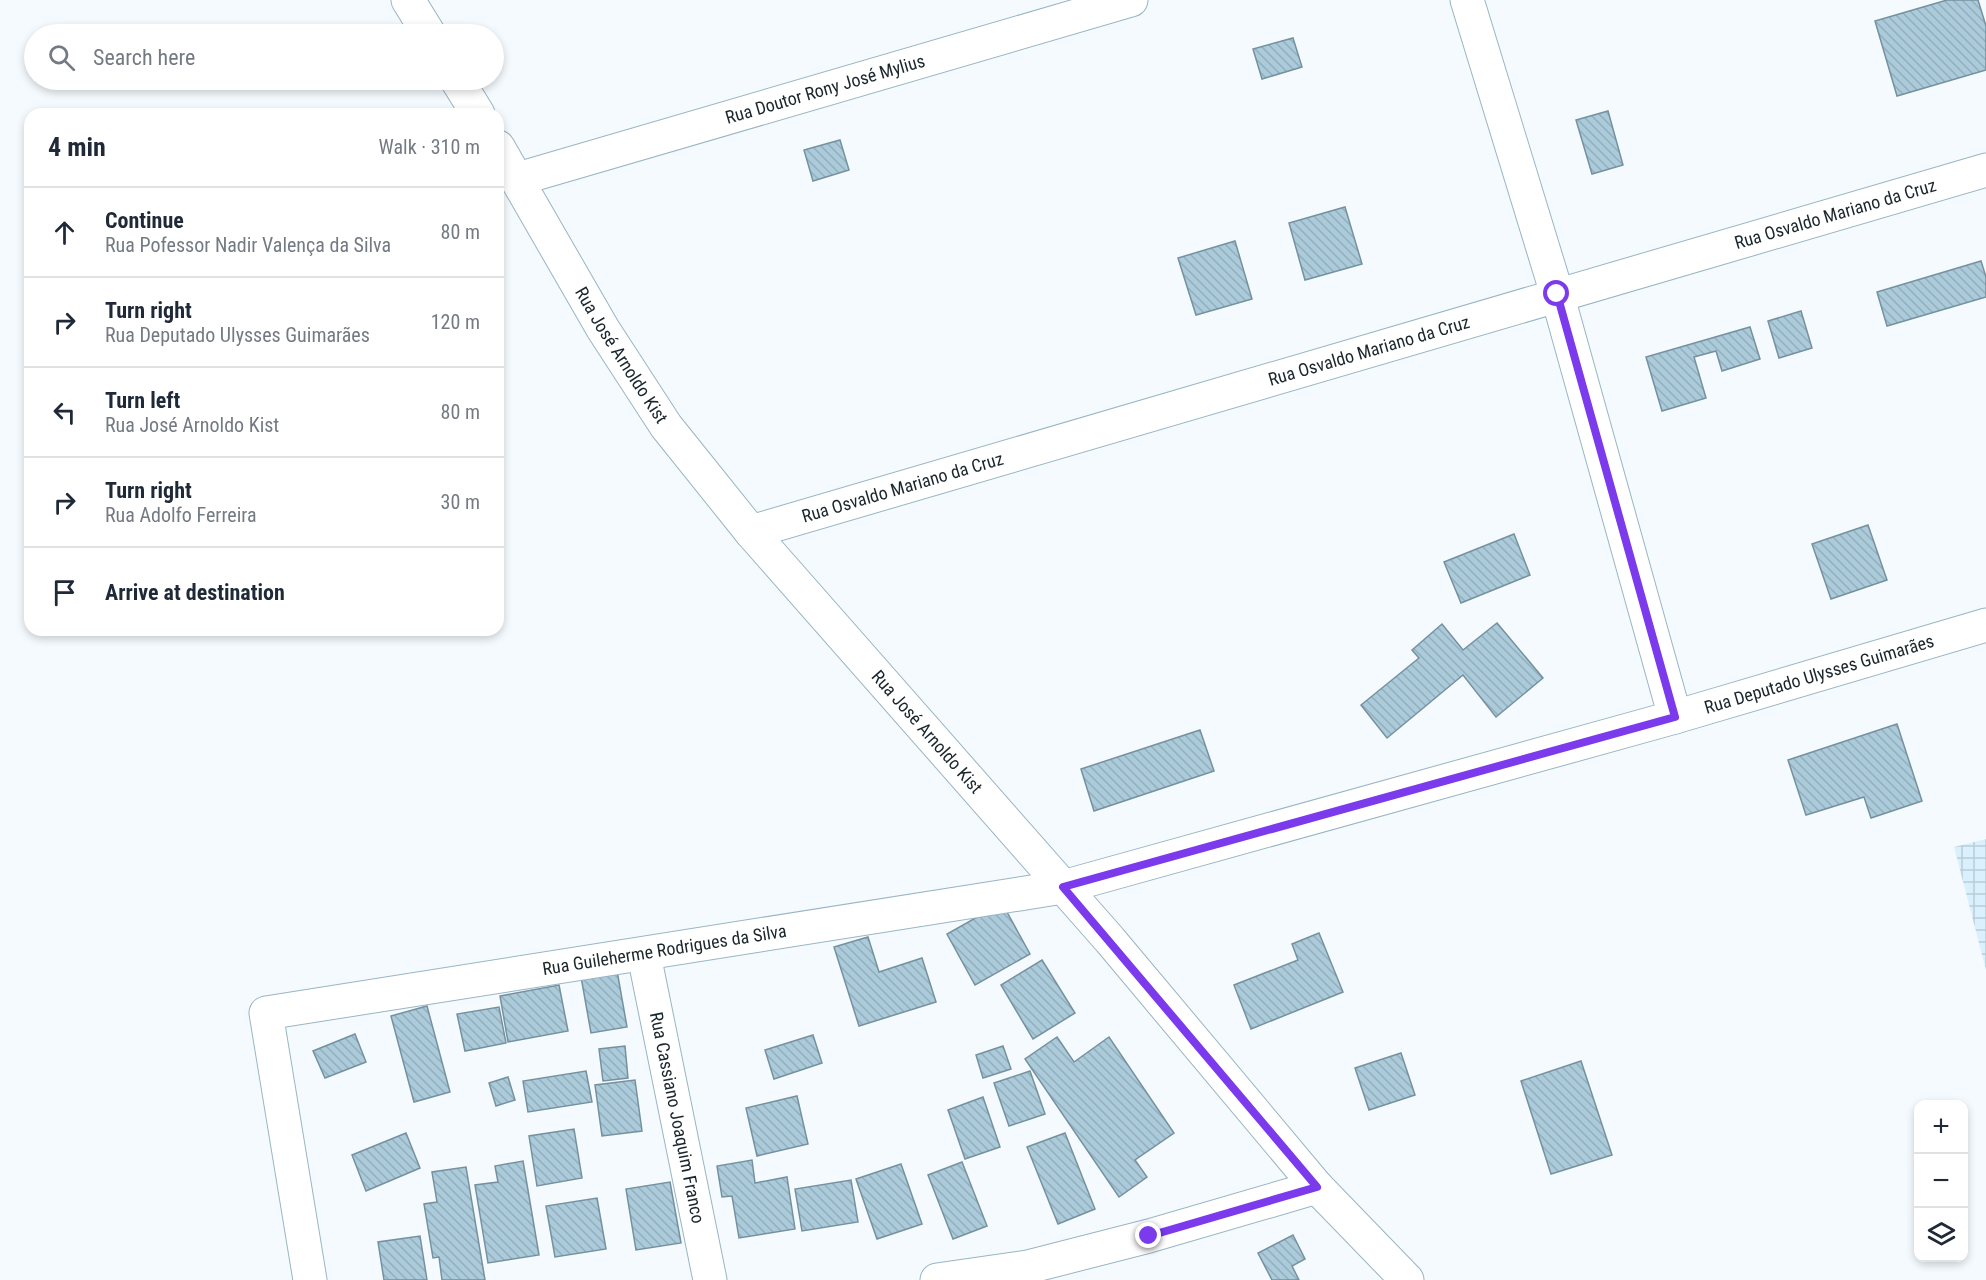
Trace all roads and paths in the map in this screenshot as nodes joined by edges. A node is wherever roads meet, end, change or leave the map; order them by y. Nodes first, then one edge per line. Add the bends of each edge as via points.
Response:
1 (408, 0) edge
2 (1131, 0) edge
3 (1467, 0) edge
4 (423, 24) edge
5 (463, 90) edge
6 (474, 108) edge
7 (504, 157) edge
8 (1986, 170) edge
9 (518, 179) junction
10 (1557, 294) junction
11 (751, 532) junction
12 (1986, 625) edge
13 (1675, 717) junction
14 (1063, 887) junction
15 (644, 955) junction
16 (1317, 1187) junction
17 (310, 1280) edge
18 (710, 1280) edge
19 (937, 1280) edge
20 (1407, 1280) edge

1 - 4 street
2 - 9 street, Rua Doutor Rony José Mylius
3 - 10 street
5 - 6 street
7 - 9 street, Rua José Arnoldo Kist
8 - 10 street, Rua Osvaldo Mariano da Cruz
9 - 11 street, Rua José Arnoldo Kist via 603,329 666,426
10 - 11 street, Rua Osvaldo Mariano da Cruz
10 - 13 street
11 - 14 street, Rua José Arnoldo Kist
12 - 13 street, Rua Deputado Ulysses Guimarães
13 - 14 street, Rua Deputado Ulysses Guimarães
14 - 15 street, Rua Guileherme Rodrigues da Silva
14 - 16 street, Rua José Arnoldo Kist
15 - 17 street, Rua Guileherme Rodrigues da Silva via 266,1014
15 - 18 street, Rua Cassiano Joaquim Franco
16 - 19 street via 1028,1267
16 - 20 street, Rua José Arnoldo Kist

